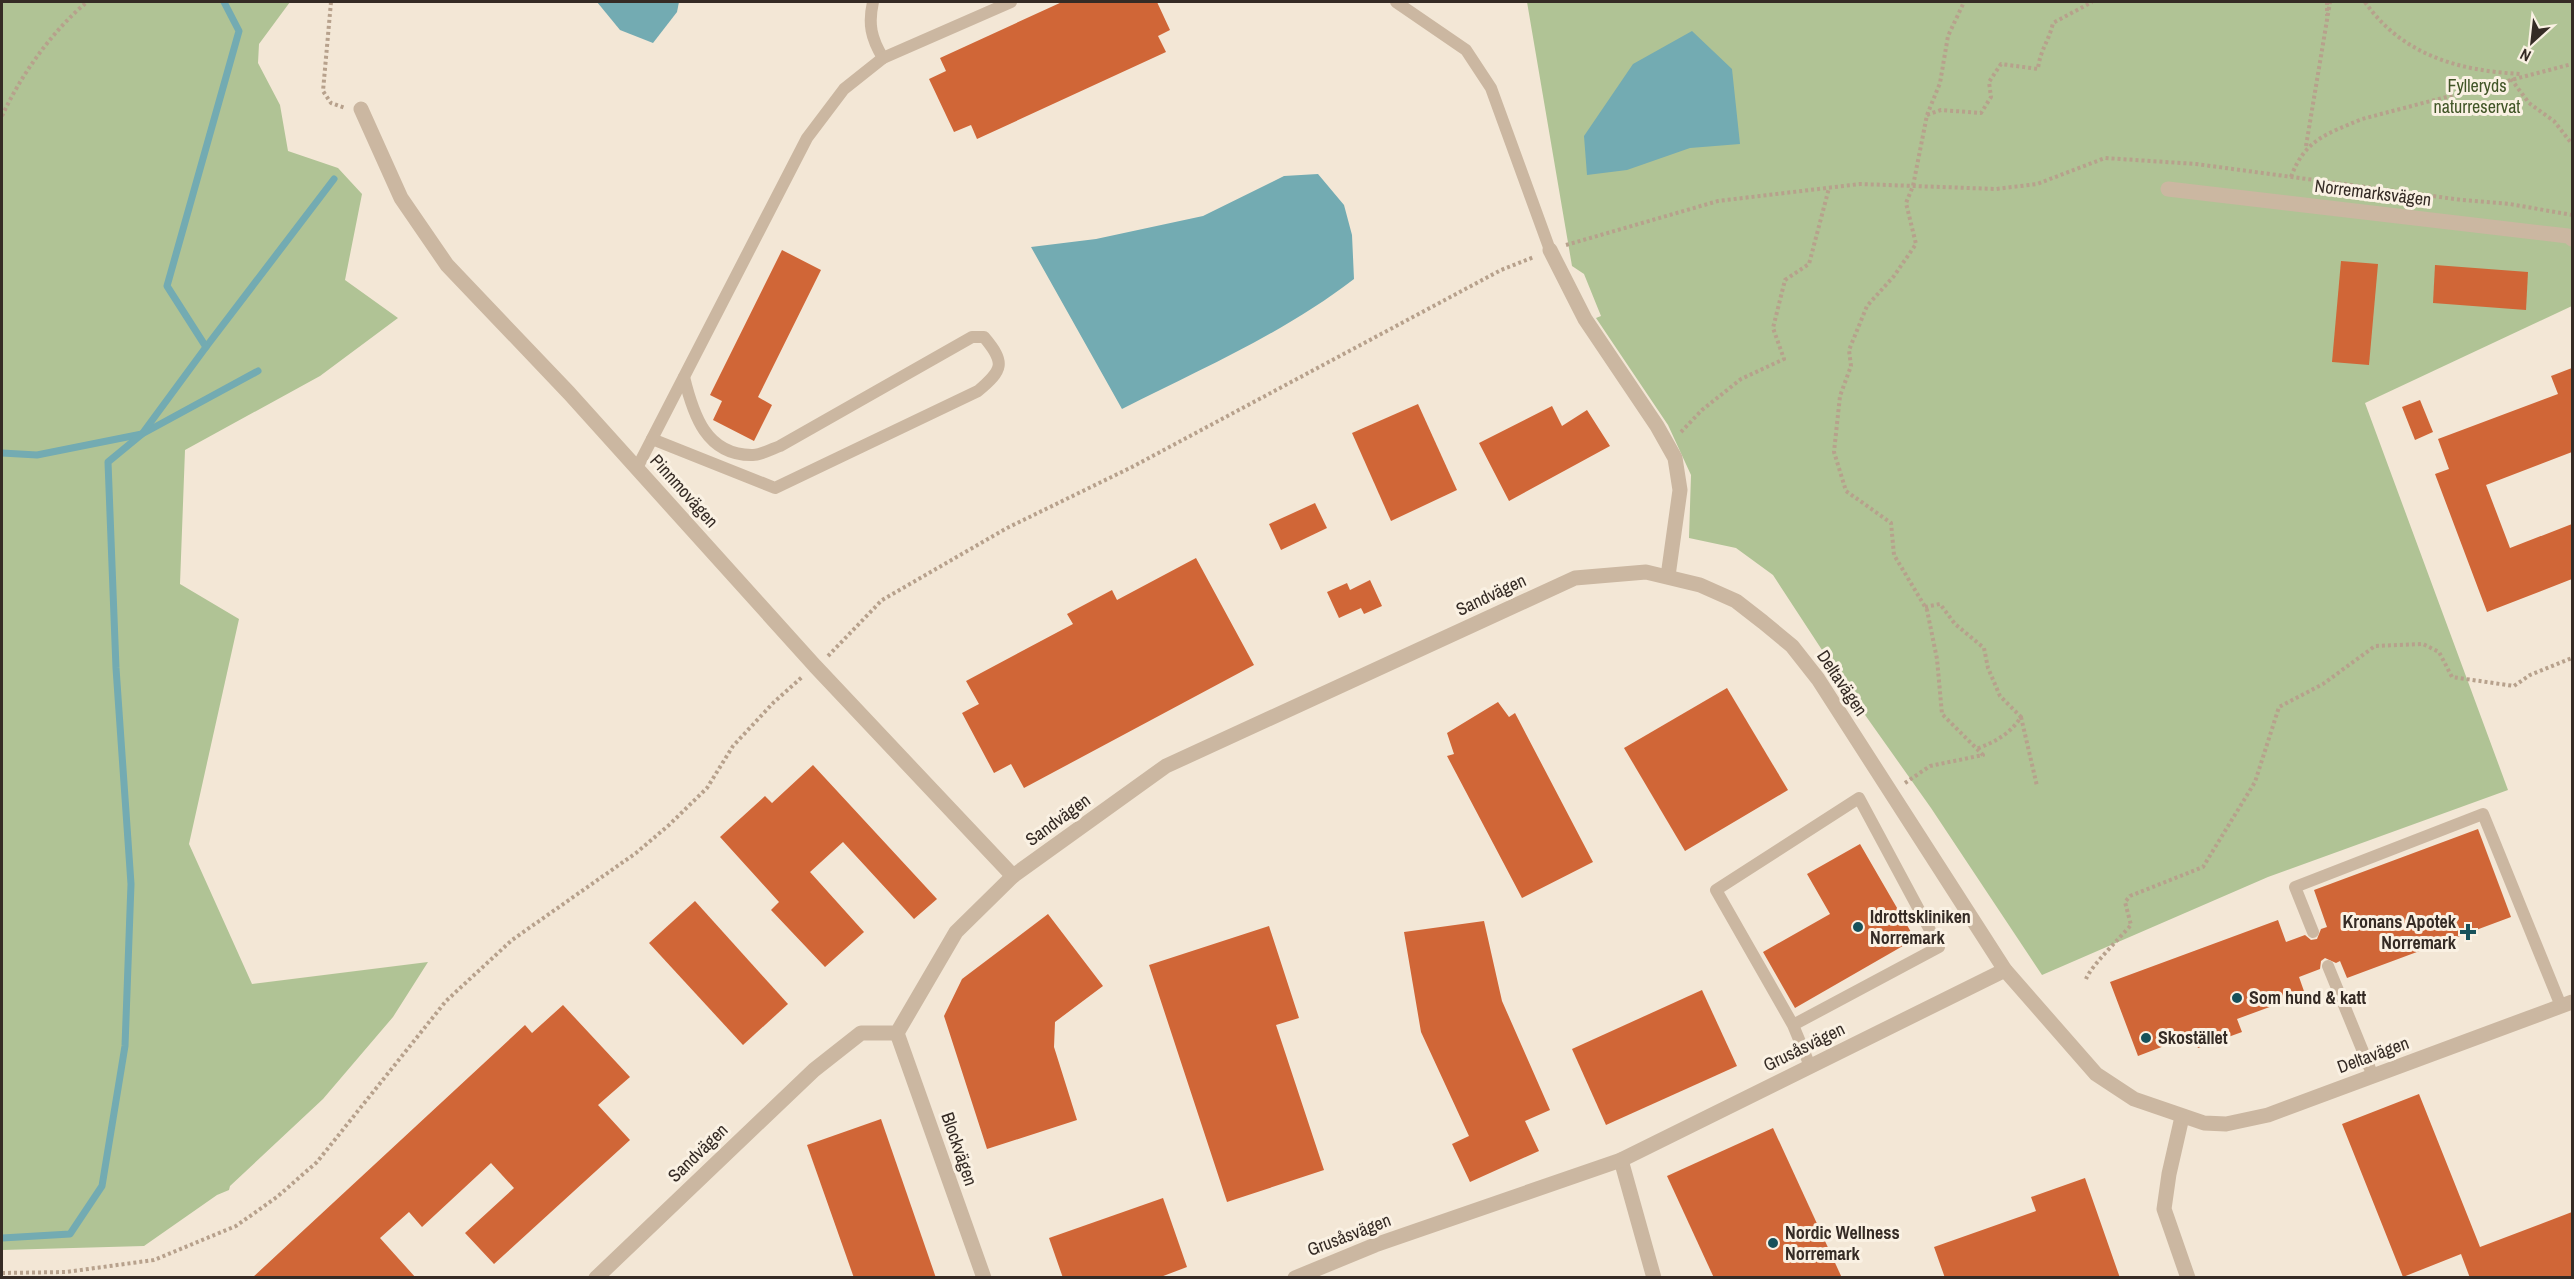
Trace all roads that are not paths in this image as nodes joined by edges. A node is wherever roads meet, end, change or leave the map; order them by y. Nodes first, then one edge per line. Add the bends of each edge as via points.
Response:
1 (873, 2) edge
2 (1011, 2) edge
3 (1396, 2) edge
4 (883, 58) junction
5 (361, 109) road end
6 (2168, 189) dead end
7 (2572, 239) edge
8 (1550, 250) joint
9 (684, 377) junction
10 (652, 439) junction
11 (637, 468) junction
12 (1668, 576) junction
13 (1013, 876) junction
14 (2313, 932) dead end
15 (2328, 966) dead end
16 (2005, 970) junction
17 (2567, 1004) edge
18 (1793, 1024) junction
19 (897, 1033) junction
20 (1810, 1066) junction
21 (2373, 1076) junction
22 (2182, 1117) junction
23 (1621, 1160) junction
24 (596, 1278) edge
25 (984, 1278) edge
26 (1295, 1278) edge
27 (1654, 1278) edge
28 (2188, 1278) edge

1 - 4 lane via 869,18 871,38
2 - 4 lane
3 - 8 lane via 1466,50 1491,88
4 - 9 lane via 844,89 807,138
5 - 11 street, Pinnmovägen via 401,198 447,265
6 - 7 street, Norremarksvägen
8 - 12 street via 1585,319 1675,458 1680,490
9 - 10 lane
9 - 10 lane via 693,413 705,434 728,450 754,455 780,446 972,337 984,337 996,351 999,363 996,375 978,391 775,488
10 - 11 lane
11 - 13 street, Pinnmovägen via 815,666
12 - 13 street, Sandvägen via 1646,572 1575,578 1166,766
12 - 16 street, Deltavägen via 1736,601 1792,646 1818,680
13 - 19 street, Sandvägen via 956,932
14 - 17 lane via 2295,887 2483,814
15 - 21 lane
16 - 20 street, Grusåsvägen
16 - 22 street, Deltavägen via 2096,1074 2134,1099
17 - 21 street, Deltavägen
18 - 18 lane via 1716,890 1859,798 1939,947
18 - 20 lane
19 - 24 street, Sandvägen via 861,1033 814,1070
19 - 25 street, Blockvägen
20 - 23 street, Grusåsvägen
21 - 22 street, Deltavägen via 2268,1115 2237,1122 2204,1123
22 - 28 street via 2164,1209
23 - 26 street, Grusåsvägen via 1375,1245
23 - 27 street

